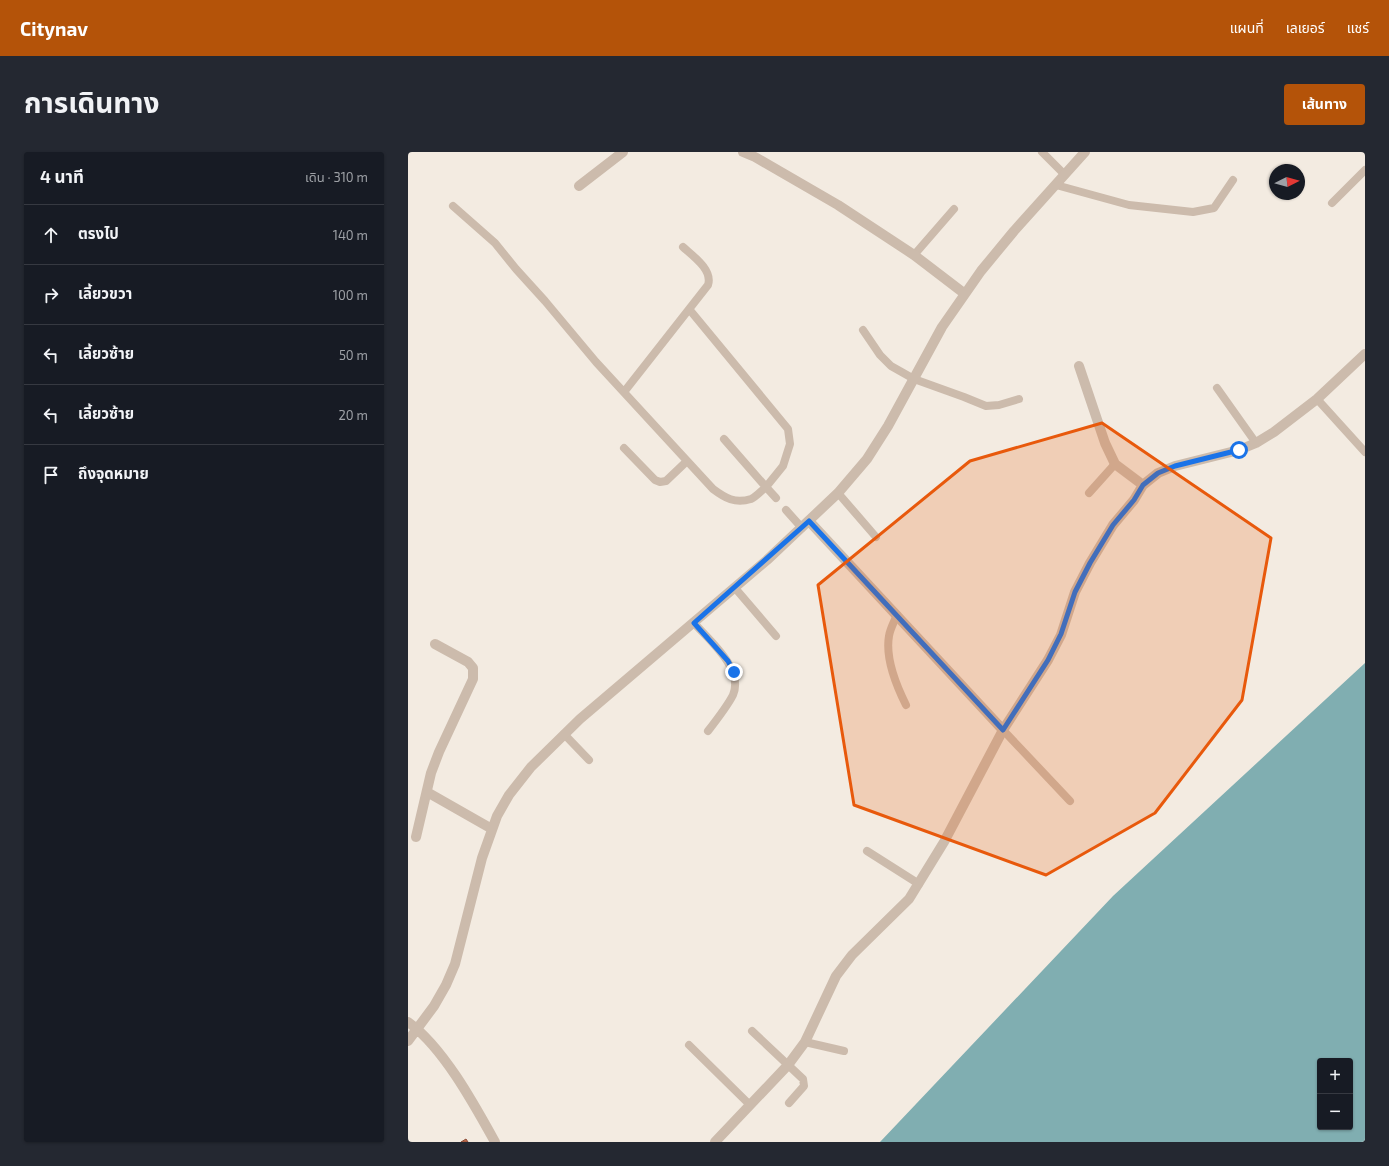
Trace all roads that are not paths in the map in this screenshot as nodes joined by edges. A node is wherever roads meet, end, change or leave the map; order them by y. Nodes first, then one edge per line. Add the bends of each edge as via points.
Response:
1 (623, 152) edge
2 (744, 152) edge
3 (1042, 152) edge
4 (1085, 152) edge
5 (1365, 170) edge
6 (1065, 175) junction
7 (1233, 180) dead end
8 (1056, 185) junction
9 (579, 186) dead end
10 (1332, 202) dead end
11 (453, 206) dead end
12 (954, 209) dead end
13 (683, 247) dead end
14 (914, 255) junction
15 (965, 294) junction
16 (689, 309) junction
17 (863, 330) dead end
18 (1365, 354) edge
19 (1079, 366) dead end
20 (914, 379) junction
21 (1217, 388) dead end
22 (624, 392) junction
23 (1019, 399) dead end
24 (1317, 399) junction
25 (724, 439) dead end
26 (1256, 443) junction
27 (624, 448) dead end
28 (1365, 452) edge
29 (686, 460) junction
30 (1115, 464) junction
31 (1143, 485) junction
32 (766, 487) junction
33 (838, 493) junction
34 (1089, 493) dead end
35 (776, 498) dead end
36 (786, 510) dead end
37 (805, 525) junction
38 (876, 537) dead end
39 (734, 588) junction
40 (897, 615) junction
41 (694, 623) junction
42 (776, 636) dead end
43 (435, 644) dead end
44 (906, 705) dead end
45 (1003, 730) junction
46 (708, 732) dead end
47 (564, 734) junction
48 (589, 760) dead end
49 (427, 792) junction
50 (1070, 801) dead end
51 (492, 829) junction
52 (416, 838) dead end
53 (867, 851) dead end
54 (919, 884) junction
55 (408, 1022) edge
56 (417, 1029) junction
57 (752, 1030) dead end
58 (408, 1041) edge
59 (805, 1042) junction
60 (690, 1045) dead end
61 (844, 1051) dead end
62 (788, 1065) junction
63 (789, 1103) dead end
64 (750, 1105) junction
65 (495, 1142) edge
66 (715, 1142) edge

1 - 9 street
2 - 14 street via 838,205
3 - 6 lane
4 - 6 street
5 - 10 lane
6 - 8 street
7 - 8 lane via 1214,208 1193,212 1129,205
8 - 15 street via 1014,231
11 - 22 lane via 495,243
12 - 14 lane
13 - 16 lane via 702,266 710,280
14 - 15 street
15 - 20 street via 942,327
16 - 22 lane
16 - 32 lane via 788,429 790,444 784,466
17 - 20 lane via 891,366
18 - 24 street
19 - 30 street via 1105,443
20 - 23 lane via 986,406
20 - 33 street via 867,459
21 - 26 lane
22 - 29 lane
24 - 26 street
24 - 28 lane
25 - 32 lane
26 - 31 street via 1239,450 1175,466 1158,473
27 - 29 lane via 654,480 660,482 666,481
29 - 32 lane via 713,490 726,498 752,499
30 - 31 street
30 - 34 lane
31 - 45 street via 1113,525 1090,563 1075,592 1061,634 1048,660
32 - 35 lane
33 - 37 street
33 - 38 lane
36 - 37 lane
37 - 39 street
37 - 40 street
39 - 41 street
39 - 42 lane
40 - 44 lane via 889,634 888,645 897,687
40 - 45 street
41 - 46 lane via 728,661 734,672 736,684 733,696
41 - 47 street
43 - 49 street via 468,662 473,668 473,679 438,752
45 - 50 lane
45 - 54 street
47 - 48 lane
47 - 51 street via 531,767 510,795
49 - 51 street
49 - 52 street
51 - 56 street via 455,964 446,985
53 - 54 lane
54 - 59 street via 909,899 852,955 836,976
55 - 56 street
56 - 58 street
56 - 65 street via 440,1055 474,1104
57 - 62 lane
59 - 61 lane
59 - 62 street
60 - 64 lane
62 - 63 lane via 803,1080 804,1086
62 - 64 street
64 - 66 street

